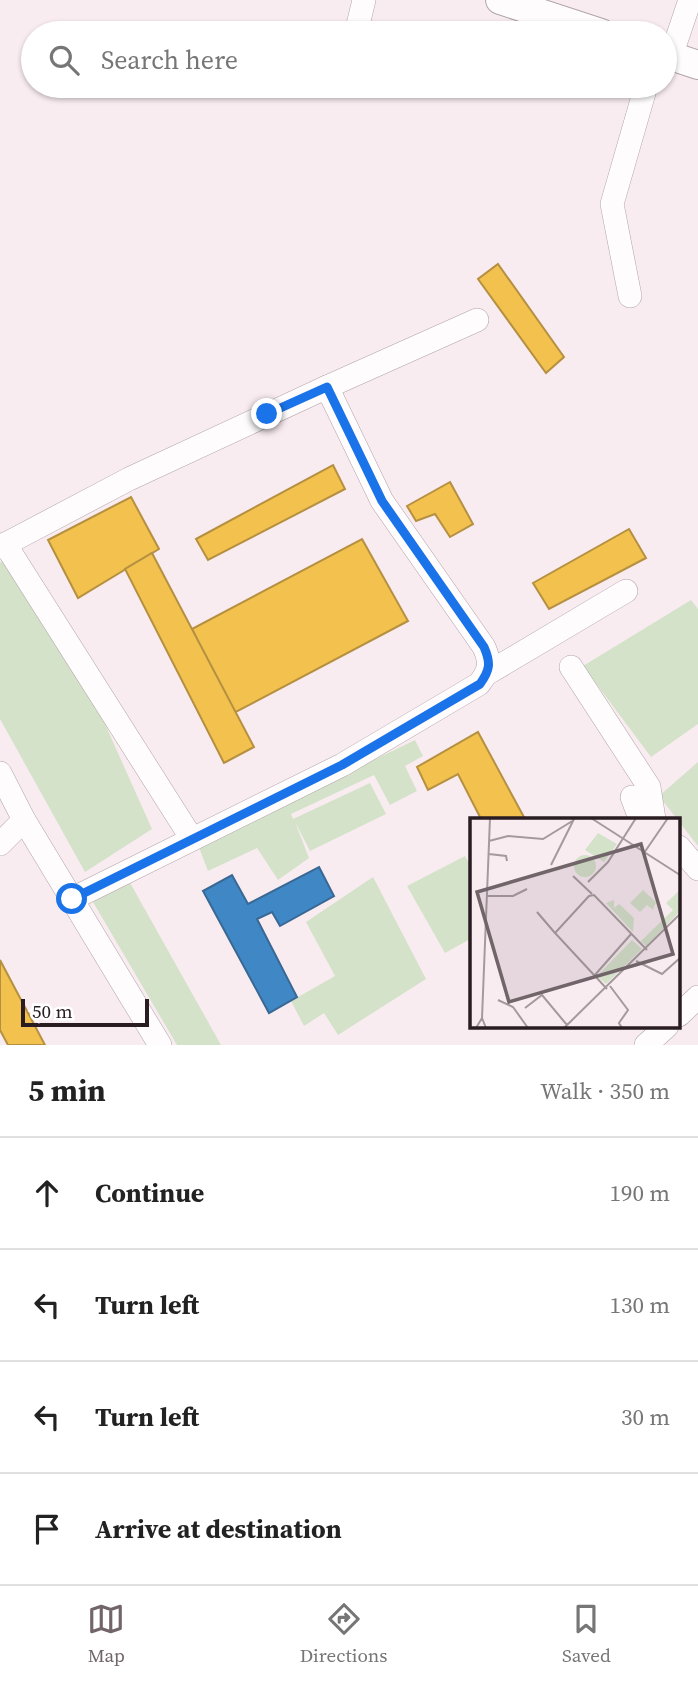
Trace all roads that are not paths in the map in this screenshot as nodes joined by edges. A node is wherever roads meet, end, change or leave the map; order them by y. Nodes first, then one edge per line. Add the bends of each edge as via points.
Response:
1 (364, 0) edge
2 (500, 0) edge
3 (690, 0) edge
4 (359, 21) edge
5 (564, 21) edge
6 (677, 32) edge
7 (677, 58) edge
8 (698, 65) edge
9 (643, 98) edge
10 (630, 296) dead end
11 (477, 320) dead end
12 (327, 387) junction
13 (2, 546) edge
14 (626, 591) dead end
15 (571, 667) dead end
16 (488, 673) junction
17 (0, 773) edge
18 (632, 797) dead end
19 (642, 818) edge
20 (654, 818) edge
21 (24, 820) junction
22 (192, 839) junction
23 (0, 844) edge
24 (680, 848) edge
25 (680, 862) edge
26 (698, 869) edge
27 (698, 883) edge
28 (72, 899) junction
29 (698, 997) edge
30 (680, 1014) edge
31 (665, 1028) edge
32 (160, 1045) edge
33 (646, 1045) edge

1 - 4 street
2 - 5 main road
3 - 6 street
7 - 8 main road
9 - 10 street via 612,204
11 - 12 street
12 - 13 street
12 - 16 street via 382,501 484,647 490,661
13 - 22 street
14 - 16 street
15 - 20 street via 649,787
16 - 22 street via 480,684 342,765
17 - 21 street
18 - 19 street
21 - 23 street
21 - 28 street
22 - 28 street
24 - 26 street
25 - 27 street
28 - 32 street
29 - 30 street
31 - 33 street

